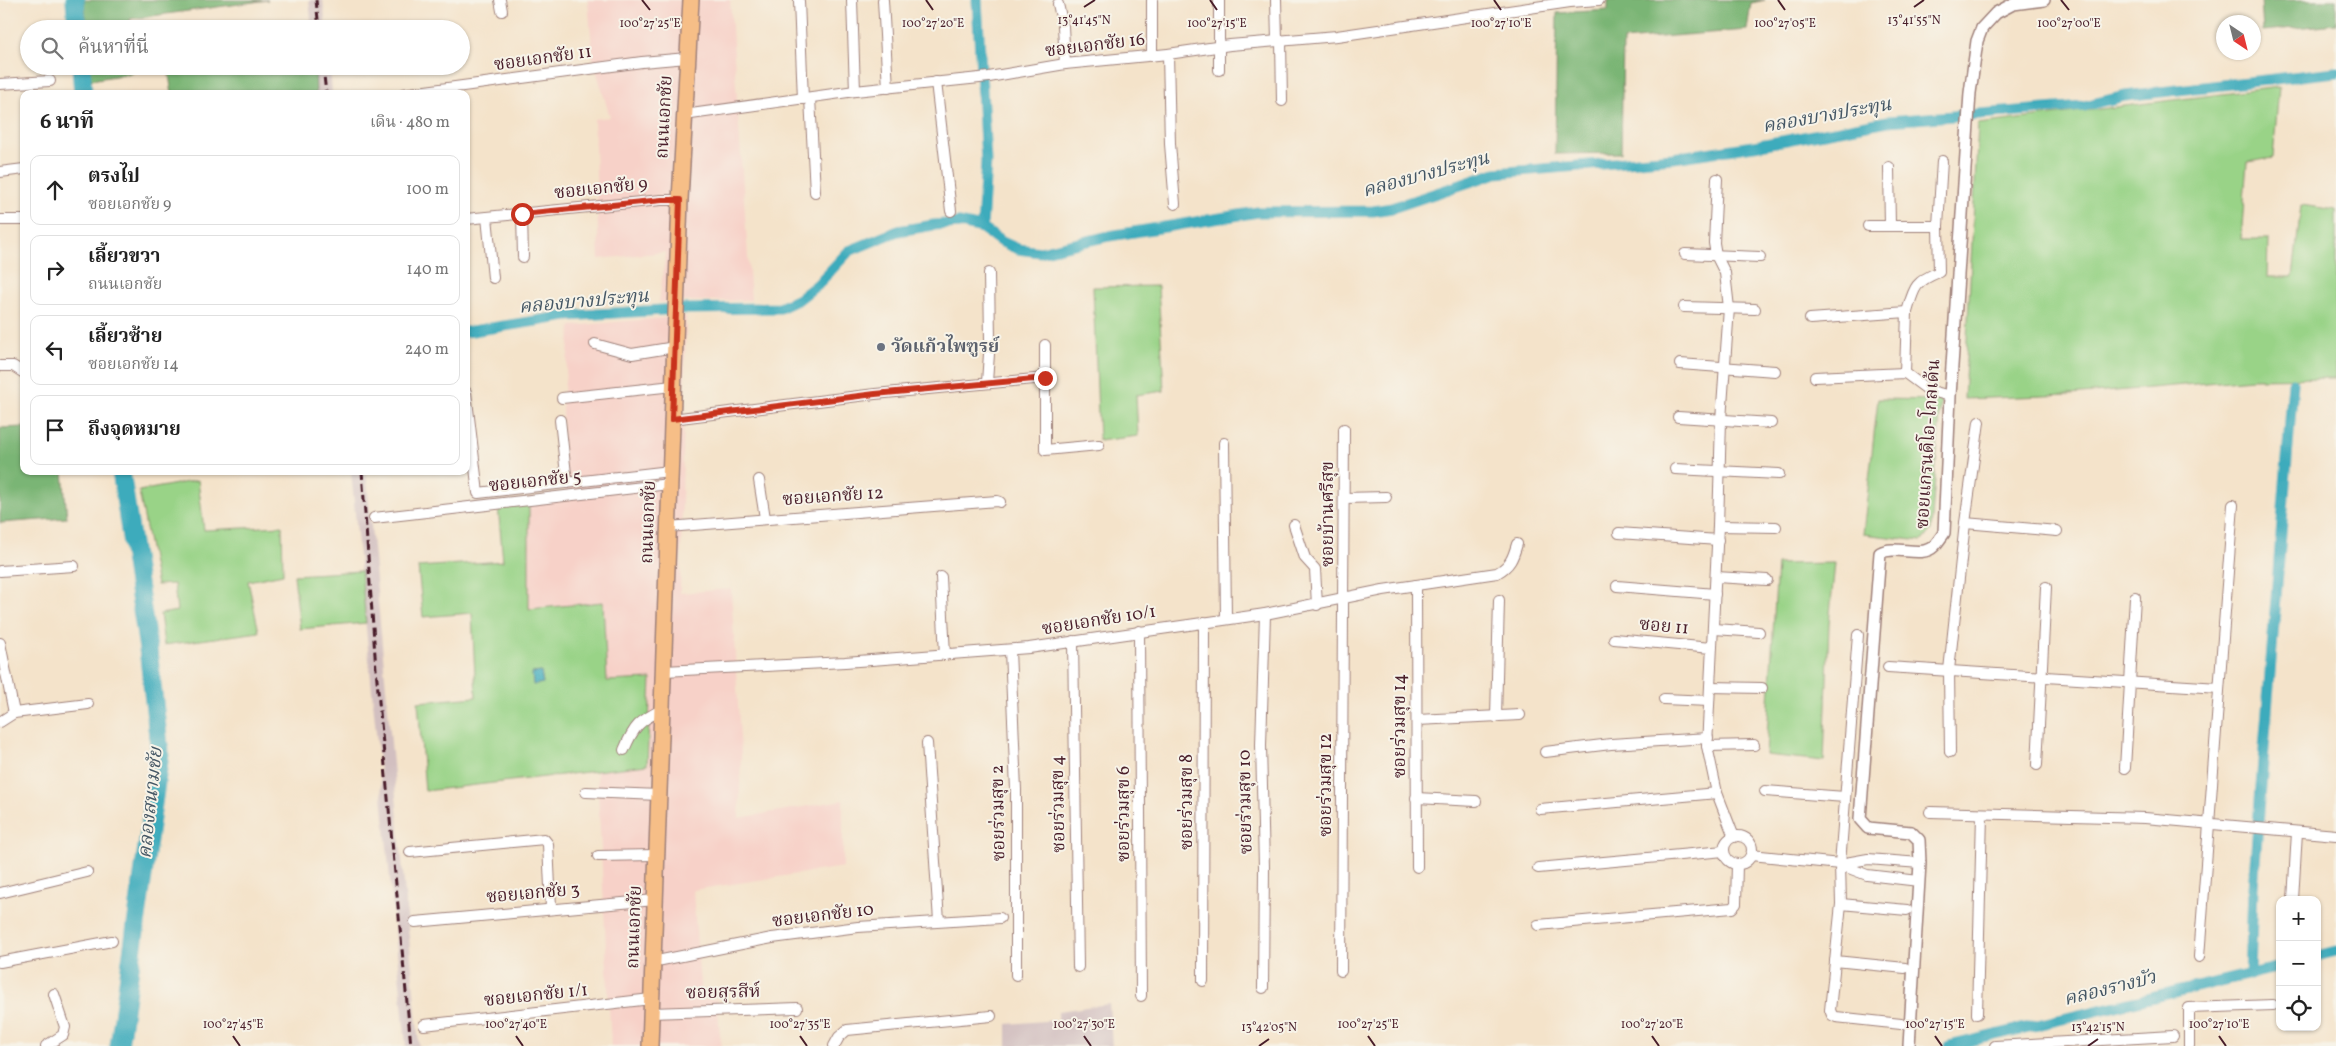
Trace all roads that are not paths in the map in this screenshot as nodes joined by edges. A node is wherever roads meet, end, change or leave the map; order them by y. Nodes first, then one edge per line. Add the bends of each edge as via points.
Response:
1 (500, 0) edge
2 (691, 0) edge
3 (852, 0) edge
4 (883, 0) edge
5 (1152, 0) edge
6 (1219, 0) edge
7 (1276, 0) edge
8 (1599, 0) edge
9 (2044, 0) edge
10 (799, 1) edge
11 (1570, 1) edge
12 (1058, 4) dead end
13 (1533, 4) edge
14 (502, 11) dead end
15 (1279, 41) junction
16 (1220, 46) junction
17 (1168, 54) junction
18 (1152, 56) junction
19 (687, 58) junction
20 (1065, 64) junction
21 (1219, 70) dead end
22 (50, 81) dead end
23 (936, 82) junction
24 (0, 84) edge
25 (888, 88) junction
26 (433, 90) edge
27 (855, 91) junction
28 (807, 98) junction
29 (1282, 101) dead end
30 (684, 115) junction
31 (1942, 162) dead end
32 (1889, 167) dead end
33 (20, 170) edge
34 (0, 172) edge
35 (1717, 179) dead end
36 (815, 192) dead end
37 (680, 200) junction
38 (1175, 204) dead end
39 (951, 211) dead end
40 (522, 214) junction
41 (487, 217) junction
42 (470, 219) edge
43 (0, 220) edge
44 (20, 220) edge
45 (1868, 226) dead end
46 (1890, 226) junction
47 (1938, 226) junction
48 (1685, 254) dead end
49 (1716, 255) junction
50 (523, 257) dead end
51 (1760, 257) dead end
52 (989, 273) dead end
53 (493, 278) dead end
54 (1684, 307) dead end
55 (1729, 308) junction
56 (1756, 309) dead end
57 (1907, 312) junction
58 (1810, 319) dead end
59 (595, 344) dead end
60 (1045, 345) dead end
61 (675, 347) junction
62 (1680, 364) dead end
63 (0, 366) edge
64 (1724, 367) junction
65 (20, 370) edge
66 (1775, 371) dead end
67 (1905, 373) junction
68 (1815, 377) dead end
69 (1045, 378) junction
70 (987, 382) junction
71 (674, 386) junction
72 (1950, 396) junction
73 (562, 398) dead end
74 (1678, 417) dead end
75 (672, 419) junction
76 (560, 420) dead end
77 (1721, 420) junction
78 (1979, 422) dead end
79 (1771, 423) dead end
80 (470, 426) edge
81 (1344, 429) dead end
82 (1224, 443) dead end
83 (1099, 445) dead end
84 (1675, 469) dead end
85 (1720, 471) junction
86 (1779, 474) dead end
87 (670, 478) junction
88 (759, 480) dead end
89 (567, 483) junction
90 (1386, 497) dead end
91 (1344, 498) junction
92 (1000, 502) dead end
93 (2233, 505) dead end
94 (374, 518) dead end
95 (765, 518) junction
96 (1965, 523) junction
97 (1294, 525) dead end
98 (1718, 526) junction
99 (668, 527) junction
100 (1776, 527) dead end
101 (2057, 531) dead end
102 (1619, 533) dead end
103 (1718, 540) junction
104 (1517, 544) dead end
105 (74, 566) dead end
106 (0, 571) edge
107 (941, 576) dead end
108 (1716, 577) junction
109 (1768, 580) dead end
110 (1416, 585) junction
111 (1617, 586) dead end
112 (2046, 587) dead end
113 (1715, 594) junction
114 (2135, 597) dead end
115 (1344, 599) junction
116 (1499, 600) dead end
117 (1317, 605) junction
118 (1265, 614) junction
119 (1226, 619) junction
120 (1204, 622) junction
121 (1714, 629) junction
122 (1139, 631) junction
123 (1759, 632) dead end
124 (1858, 635) dead end
125 (1614, 640) dead end
126 (1073, 642) junction
127 (0, 643) edge
128 (1711, 648) junction
129 (1010, 650) junction
130 (944, 655) junction
131 (1888, 667) dead end
132 (1950, 670) junction
133 (664, 671) junction
134 (2042, 677) junction
135 (2130, 683) junction
136 (1710, 687) junction
137 (1762, 688) dead end
138 (2219, 688) junction
139 (1664, 698) dead end
140 (1709, 702) junction
141 (88, 704) dead end
142 (663, 709) junction
143 (14, 713) junction
144 (1520, 715) dead end
145 (1496, 717) junction
146 (1417, 720) junction
147 (0, 722) edge
148 (1707, 742) junction
149 (926, 743) dead end
150 (1754, 745) dead end
151 (624, 750) dead end
152 (1545, 752) dead end
153 (1950, 752) dead end
154 (2037, 765) dead end
155 (2125, 768) dead end
156 (1765, 791) dead end
157 (586, 792) dead end
158 (1717, 792) junction
159 (659, 796) junction
160 (1845, 797) junction
161 (1416, 798) junction
162 (1476, 801) dead end
163 (1540, 809) dead end
164 (1930, 812) dead end
165 (1982, 814) junction
166 (2208, 825) junction
167 (2297, 832) junction
168 (2336, 835) edge
169 (1734, 837) junction
170 (1724, 851) junction
171 (410, 852) dead end
172 (598, 856) dead end
173 (656, 856) junction
174 (1751, 856) junction
175 (1920, 863) junction
176 (1737, 864) junction
177 (1840, 864) junction
178 (1417, 867) dead end
179 (1538, 868) dead end
180 (87, 872) dead end
181 (1919, 881) junction
182 (0, 894) edge
183 (2293, 896) edge
184 (654, 900) junction
185 (1841, 904) junction
186 (551, 908) junction
187 (1907, 910) dead end
188 (1000, 918) dead end
189 (939, 921) junction
190 (415, 922) dead end
191 (1538, 925) dead end
192 (112, 941) dead end
193 (2199, 957) dead end
194 (1835, 960) junction
195 (0, 962) edge
196 (652, 962) junction
197 (1078, 966) dead end
198 (1905, 968) dead end
199 (1341, 971) dead end
200 (1016, 975) dead end
201 (1203, 981) dead end
202 (1263, 988) dead end
203 (54, 994) dead end
204 (1142, 996) dead end
205 (2273, 1005) dead end
206 (651, 1006) junction
207 (797, 1008) dead end
208 (1976, 1014) dead end
209 (991, 1016) dead end
210 (1901, 1024) dead end
211 (424, 1025) dead end
212 (2173, 1036) dead end
213 (2080, 1044) edge
214 (46, 1046) edge
215 (650, 1046) edge
216 (834, 1046) edge
217 (1908, 1046) edge
218 (1996, 1046) edge
219 (2189, 1046) edge

1 - 14 street
2 - 19 main road, ถนนเอกชัย
3 - 27 street
4 - 25 street
5 - 18 street
6 - 16 street
7 - 15 street
8 - 11 street, ซอยเอกชัย 16
9 - 72 street, ซอยแกรนดิโอ-โกลเด้น via 2013,4 1989,18 1977,41 1970,93
10 - 28 street
11 - 13 street, ซอยเอกชัย 16
12 - 20 street
13 - 15 street, ซอยเอกชัย 16 via 1337,36
15 - 16 street, ซอยเอกชัย 16
15 - 29 street
16 - 17 street, ซอยเอกชัย 16
16 - 21 street
17 - 18 street, ซอยเอกชัย 16
17 - 38 street
18 - 20 street, ซอยเอกชัย 16
19 - 26 street, ซอยเอกชัย 11
19 - 30 main road, ถนนเอกชัย
20 - 23 street, ซอยเอกชัย 16
22 - 24 street
23 - 25 street, ซอยเอกชัย 16
23 - 39 street
25 - 27 street, ซอยเอกชัย 16
27 - 28 street, ซอยเอกชัย 16
28 - 30 street, ซอยเอกชัย 16
28 - 36 street
30 - 37 main road, ถนนเอกชัย
31 - 47 street
32 - 46 street
33 - 34 street
35 - 49 street
37 - 40 street, ซอยเอกชัย 9
37 - 61 main road, ถนนเอกชัย
40 - 41 street, ซอยเอกชัย 9
40 - 50 street
41 - 42 street, ซอยเอกชัย 9
41 - 53 street
43 - 44 street
45 - 46 street
46 - 47 street
47 - 57 street via 1939,272 1921,279 1914,288
48 - 49 street
49 - 51 street
49 - 55 street via 1725,273
52 - 70 street
54 - 55 street
55 - 56 street
55 - 64 street
57 - 58 street
57 - 67 street
59 - 61 street via 632,354
60 - 69 street
61 - 71 main road, ถนนเอกชัย
62 - 64 street
63 - 65 street via 13,366
64 - 66 street
64 - 77 street
67 - 68 street
67 - 72 street via 1928,390
69 - 70 street
69 - 83 street via 1045,450
70 - 75 street
71 - 73 street
71 - 75 main road, ถนนเอกชัย
72 - 175 street, ซอยแกรนดิโอ-โกลเด้น via 1944,532 1933,547 1923,551 1887,549 1880,553 1860,819 1868,828 1914,833 1919,840
74 - 77 street
75 - 87 main road, ถนนเอกชัย
76 - 89 street
77 - 79 street
77 - 85 street
78 - 96 street
80 - 89 street via 478,493
81 - 91 street, ซอยบ้านศรีสุข
82 - 119 street
84 - 85 street
85 - 86 street
85 - 98 street
87 - 89 street
87 - 94 street, ซอยเอกชัย 5
87 - 99 main road, ถนนเอกชัย
88 - 95 street
90 - 91 street
91 - 115 street, ซอยบ้านศรีสุข
92 - 95 street, ซอยเอกชัย 12
93 - 138 street
95 - 99 street, ซอยเอกชัย 12
96 - 101 street
96 - 132 street
97 - 117 street via 1305,558 1315,569
98 - 100 street
98 - 103 street
99 - 133 main road, ถนนเอกชัย
102 - 103 street
103 - 108 street
104 - 110 street, ซอยเอกชัย 10/1 via 1509,565 1497,573
105 - 106 street
107 - 130 street
108 - 109 street
108 - 113 street
110 - 115 street, ซอยเอกชัย 10/1
110 - 146 street, ซอยร่วมสุข 14
111 - 113 street
112 - 134 street
113 - 121 street
114 - 135 street
115 - 117 street, ซอยเอกชัย 10/1
115 - 199 street, ซอยร่วมสุข 12
116 - 145 street
117 - 118 street, ซอยเอกชัย 10/1
118 - 119 street, ซอยเอกชัย 10/1
118 - 202 street, ซอยร่วมสุข 10 via 1261,745
119 - 120 street, ซอยเอกชัย 10/1
120 - 122 street, ซอยเอกชัย 10/1
120 - 201 street, ซอยร่วมสุข 8
121 - 123 street
121 - 128 street
122 - 126 street, ซอยเอกชัย 10/1
122 - 204 street, ซอยร่วมสุข 6
124 - 160 street
125 - 128 street, ซอย 11
126 - 129 street, ซอยเอกชัย 10/1
126 - 197 street, ซอยร่วมสุข 4
127 - 143 street
128 - 136 street
129 - 130 street, ซอยเอกชัย 10/1
129 - 200 street, ซอยร่วมสุข 2 via 1016,790
130 - 133 street, ซอยเอกชัย 10/1
131 - 132 street
132 - 134 street
132 - 153 street
133 - 142 main road, ถนนเอกชัย
134 - 135 street
134 - 154 street
135 - 138 street
135 - 155 street
136 - 137 street
136 - 140 street
138 - 166 street
139 - 140 street
140 - 148 street
141 - 143 street
142 - 151 street via 642,719 632,730
142 - 159 main road, ถนนเอกชัย
143 - 147 street
144 - 145 street
145 - 146 street
146 - 161 street, ซอยร่วมสุข 14
148 - 150 street
148 - 152 street via 1611,744
148 - 158 street
149 - 189 street
156 - 160 street
157 - 159 street
158 - 163 street
158 - 169 street
159 - 173 main road, ถนนเอกชัย
160 - 177 street
161 - 162 street
161 - 178 street, ซอยร่วมสุข 14
164 - 165 street
165 - 166 street via 2145,818
165 - 208 street
166 - 167 street
166 - 193 street
167 - 168 street
167 - 183 street
169 - 170 street via 1725,844
169 - 174 street via 1749,840 1753,849
170 - 176 street via 1730,862
170 - 179 street
171 - 186 street via 544,839 548,844
172 - 173 street
173 - 184 main road, ถนนเอกชัย
174 - 176 street
174 - 177 street
175 - 177 street via 1868,859
175 - 181 street, ซอยแกรนดิโอ-โกลเด้น
176 - 191 street via 1735,907
177 - 181 street via 1867,875
177 - 185 street
180 - 182 street
181 - 217 street, ซอยแกรนดิโอ-โกลเด้น
184 - 186 street, ซอยเอกชัย 3
184 - 196 main road, ถนนเอกชัย
185 - 187 street
185 - 194 street
186 - 190 street, ซอยเอกชัย 3
188 - 189 street, ซอยเอกชัย 10
189 - 196 street, ซอยเอกชัย 10 via 772,938
192 - 195 street
194 - 198 street
194 - 210 street via 1832,1015
196 - 206 main road, ถนนเอกชัย
203 - 214 street via 65,1027 63,1035
205 - 219 street via 2189,1008
206 - 207 street, ซอยสุรสีห์
206 - 211 street, ซอยเอกชัย 1/1
206 - 215 main road, ถนนเอกชัย
209 - 216 street via 847,1030
212 - 213 street
213 - 218 street

